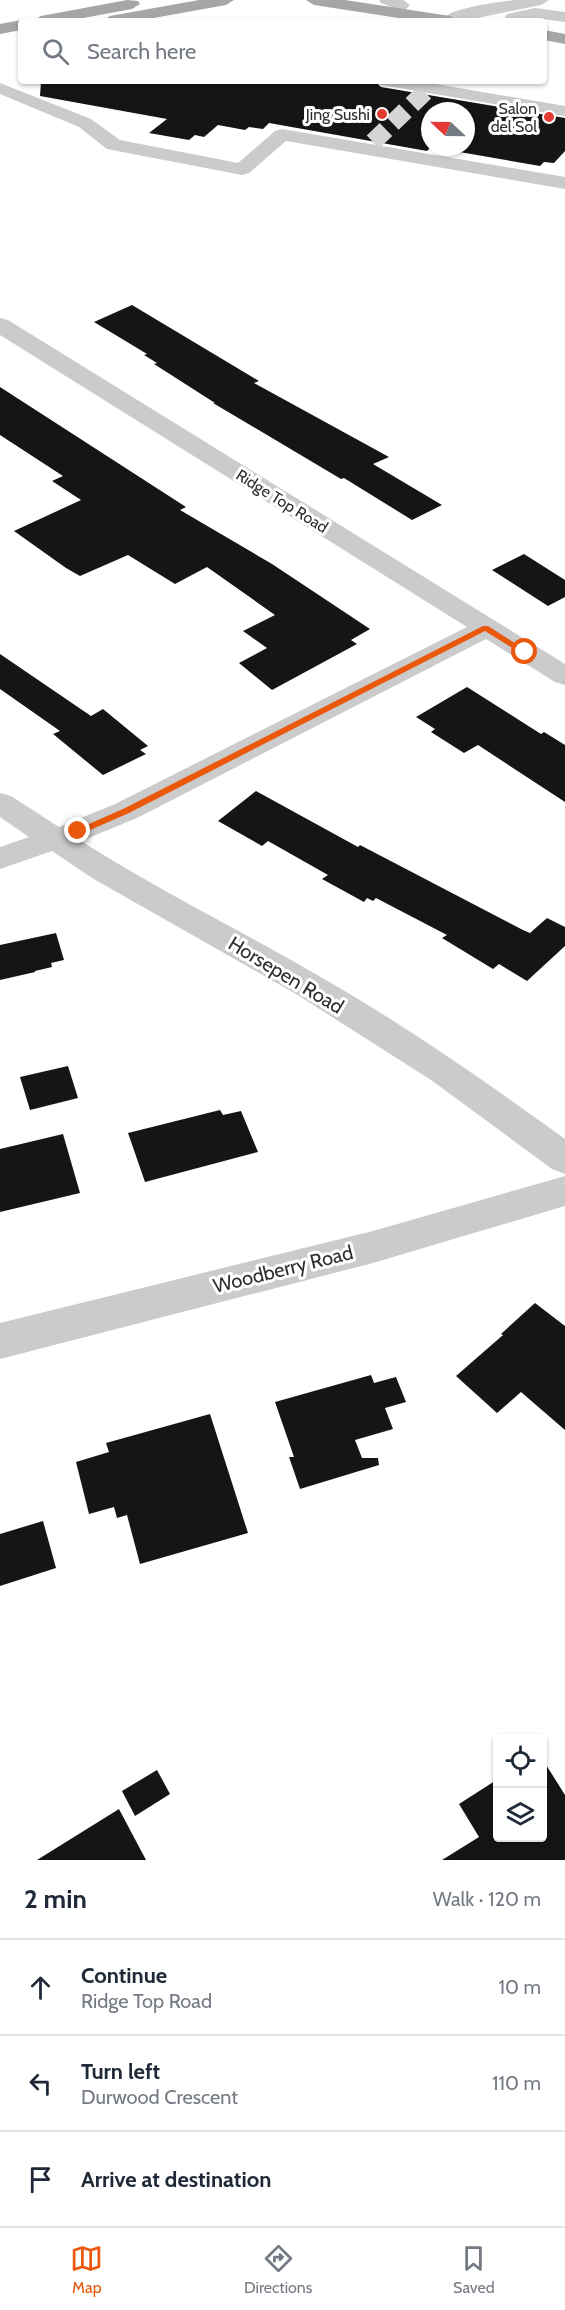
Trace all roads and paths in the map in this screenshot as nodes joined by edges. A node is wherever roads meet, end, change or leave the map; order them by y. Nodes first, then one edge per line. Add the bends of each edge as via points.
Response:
1 (154, 0) edge
2 (226, 0) edge
3 (314, 0) edge
4 (541, 0) edge
5 (391, 6) edge
6 (565, 17) edge
7 (57, 18) edge
8 (127, 18) edge
9 (437, 18) edge
10 (456, 18) edge
11 (511, 18) edge
12 (18, 26) edge
13 (0, 29) edge
14 (547, 36) edge
15 (18, 38) edge
16 (565, 39) edge
17 (0, 41) edge
18 (18, 81) edge
19 (401, 84) edge
20 (454, 86) edge
21 (2, 89) edge
22 (565, 111) edge
23 (565, 183) edge
24 (0, 325) edge
25 (486, 628) junction
26 (565, 676) edge
27 (0, 802) edge
28 (56, 839) junction
29 (0, 858) edge
30 (565, 1159) edge
31 (565, 1191) edge
32 (0, 1341) edge

1 - 7 main road
2 - 8 main road
3 - 5 main road
4 - 10 street
5 - 9 main road
6 - 11 street via 536,13
12 - 13 main road
14 - 16 main road
15 - 17 main road
18 - 21 street
19 - 20 street via 428,90
20 - 22 street
21 - 23 street via 85,123 114,145 242,169 282,135 371,146
24 - 25 street, Ridge Top Road
25 - 26 street, Ridge Top Road
25 - 28 street via 126,811
27 - 28 street, Horsepen Road
28 - 29 street
28 - 30 street, Horsepen Road via 103,870 308,985 444,1070
31 - 32 street, Woodberry Road via 373,1246

